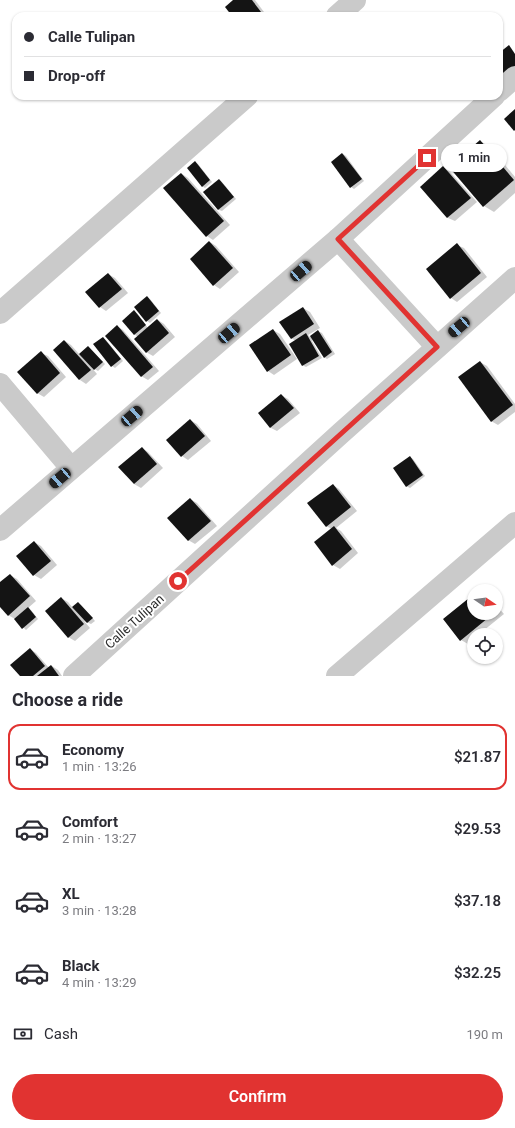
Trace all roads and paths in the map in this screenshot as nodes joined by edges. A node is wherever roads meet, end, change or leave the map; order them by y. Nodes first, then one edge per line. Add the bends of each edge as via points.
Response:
1 (355, 0) edge
2 (342, 12) edge
3 (515, 77) edge
4 (503, 88) edge
5 (241, 100) edge
6 (490, 100) edge
7 (338, 239) junction
8 (515, 278) edge
9 (0, 313) edge
10 (437, 347) junction
11 (0, 384) edge
12 (71, 468) junction
13 (515, 523) edge
14 (0, 530) edge
15 (74, 676) edge
16 (337, 676) edge

1 - 2 street
3 - 4 street
5 - 9 street
6 - 7 street
7 - 10 street
7 - 12 street
8 - 10 street, Calle Tulipan
10 - 15 street, Calle Tulipan
11 - 12 street
12 - 14 street
13 - 16 street

